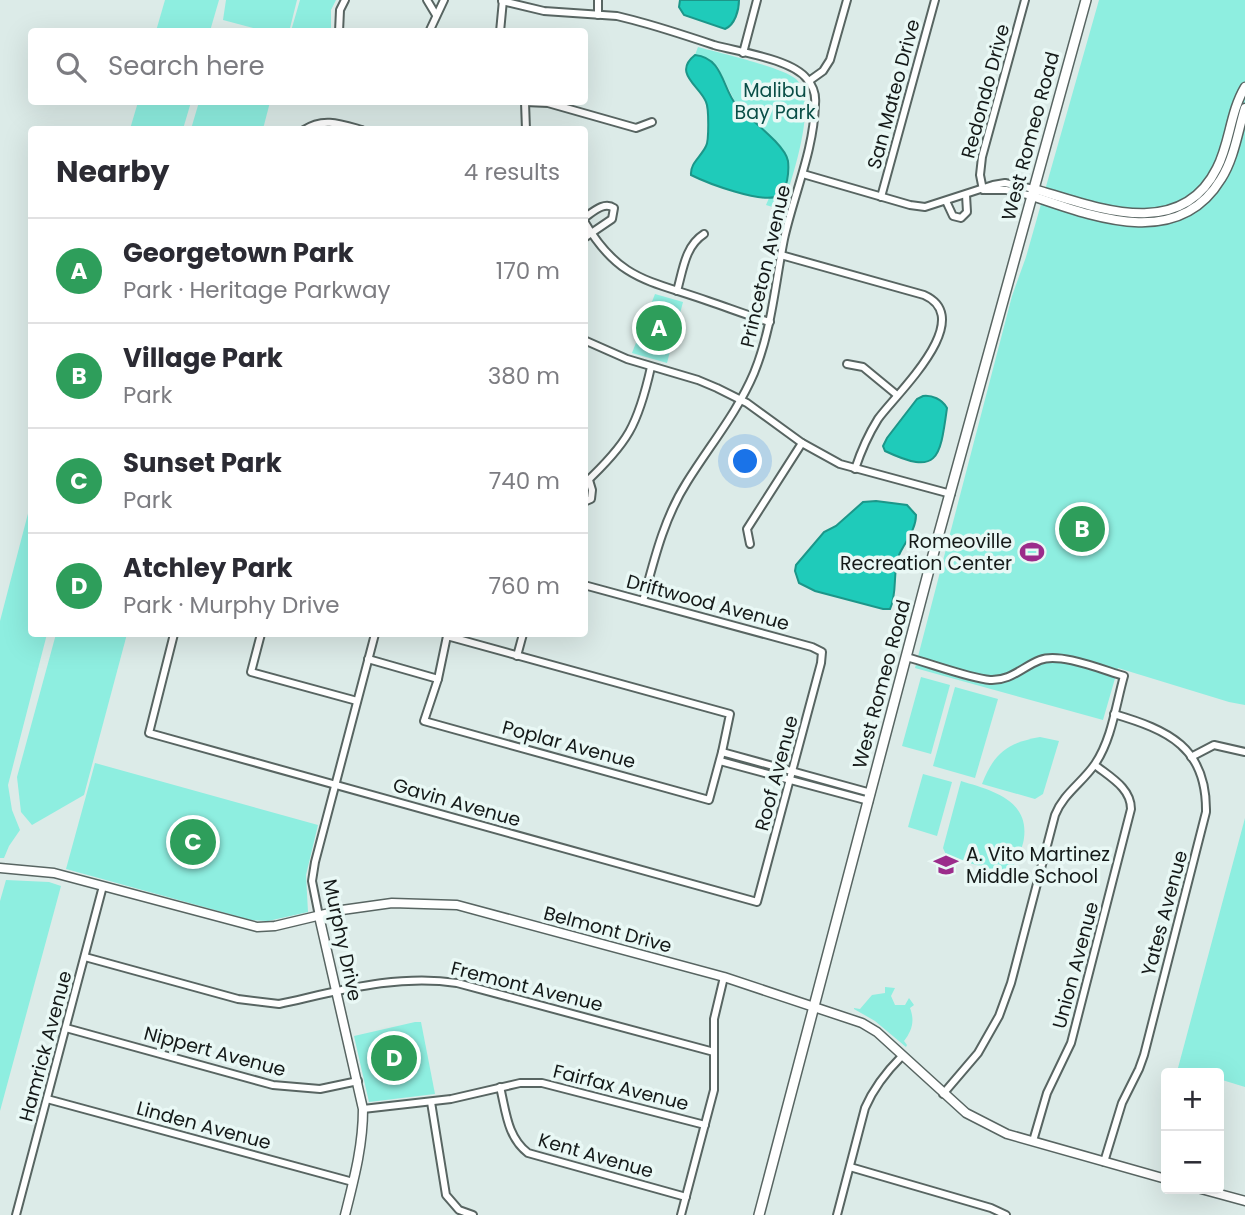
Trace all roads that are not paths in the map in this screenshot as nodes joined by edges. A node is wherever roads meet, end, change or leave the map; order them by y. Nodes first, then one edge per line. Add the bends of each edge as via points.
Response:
1 (345, 0) edge
2 (427, 0) edge
3 (444, 0) edge
4 (502, 0) edge
5 (598, 0) edge
6 (757, 0) edge
7 (847, 0) edge
8 (935, 0) edge
9 (1025, 0) edge
10 (1086, 0) edge
11 (436, 15) junction
12 (598, 15) junction
13 (339, 28) edge
14 (431, 28) edge
15 (500, 28) edge
16 (743, 53) junction
17 (809, 81) junction
18 (1245, 88) edge
19 (525, 105) edge
20 (555, 105) edge
21 (1245, 108) edge
22 (652, 122) dead end
23 (310, 126) edge
24 (345, 126) edge
25 (526, 126) edge
26 (803, 174) junction
27 (983, 190) junction
28 (1033, 192) junction
29 (966, 195) junction
30 (881, 197) junction
31 (946, 201) junction
32 (588, 217) edge
33 (588, 227) edge
34 (592, 234) junction
35 (704, 234) dead end
36 (588, 236) edge
37 (782, 255) junction
38 (677, 291) junction
39 (770, 322) junction
40 (588, 342) edge
41 (847, 365) dead end
42 (651, 368) junction
43 (897, 395) junction
44 (740, 400) junction
45 (802, 443) junction
46 (855, 469) junction
47 (588, 481) edge
48 (588, 484) edge
49 (951, 494) junction
50 (588, 500) edge
51 (750, 544) dead end
52 (588, 586) edge
53 (643, 601) junction
54 (173, 637) edge
55 (260, 637) edge
56 (374, 637) edge
57 (447, 637) edge
58 (450, 637) edge
59 (522, 637) edge
60 (822, 652) joint
61 (517, 656) junction
62 (906, 657) junction
63 (368, 659) junction
64 (438, 679) junction
65 (357, 701) junction
66 (1114, 714) junction
67 (1245, 751) edge
68 (722, 752) junction
69 (1191, 757) junction
70 (720, 761) junction
71 (1095, 765) junction
72 (793, 772) junction
73 (791, 780) junction
74 (335, 784) junction
75 (870, 797) junction
76 (0, 868) edge
77 (103, 886) junction
78 (757, 902) joint
79 (319, 916) junction
80 (85, 957) junction
81 (724, 977) junction
82 (337, 990) junction
83 (814, 1006) junction
84 (66, 1028) junction
85 (714, 1052) junction
86 (902, 1056) junction
87 (358, 1081) junction
88 (500, 1087) junction
89 (943, 1094) junction
90 (47, 1099) junction
91 (431, 1102) junction
92 (363, 1109) junction
93 (705, 1125) junction
94 (1034, 1142) junction
95 (1104, 1162) junction
96 (850, 1167) junction
97 (1161, 1178) edge
98 (353, 1182) junction
99 (1219, 1194) edge
100 (686, 1197) junction
101 (1245, 1201) edge
102 (16, 1215) edge
103 (345, 1215) edge
104 (473, 1215) edge
105 (681, 1215) edge
106 (759, 1215) edge
107 (838, 1215) edge
108 (1006, 1215) edge

1 - 13 street
2 - 11 street
3 - 11 street
4 - 12 street via 544,11
4 - 15 street
5 - 12 street
6 - 16 street
7 - 17 street via 830,60
8 - 30 street, San Mateo Drive
9 - 27 street, Redondo Drive via 982,157
10 - 28 main road, West Romeo Road
11 - 14 street
12 - 16 street via 633,20
16 - 17 street via 793,68
17 - 26 street, Princeton Avenue via 816,103
18 - 28 street via 1211,179 1175,208 1130,214
19 - 25 street
20 - 22 street via 636,128
21 - 28 street via 1221,180 1196,207 1176,217 1132,224
23 - 24 street via 324,121
26 - 30 street
26 - 37 street, Princeton Avenue
27 - 28 street via 1005,183
27 - 29 street
28 - 49 main road, West Romeo Road
29 - 31 street
29 - 31 street via 967,212 961,218 953,216
30 - 31 street via 925,207
32 - 34 street via 604,206 614,208 612,219
33 - 34 street
34 - 36 street
34 - 38 street via 628,271
35 - 38 street via 689,248
37 - 39 street, Princeton Avenue
37 - 43 street via 924,295 935,303 942,314 939,336 922,367
38 - 39 street
39 - 44 street, Princeton Avenue via 759,361
40 - 42 street
41 - 43 street via 863,367
42 - 44 street via 698,380
42 - 47 street via 632,430
43 - 46 street via 867,438
44 - 45 street
44 - 53 street, Princeton Avenue via 671,510
45 - 46 street
45 - 51 street via 747,529
46 - 49 street
48 - 50 street via 592,490
49 - 62 main road, West Romeo Road
52 - 53 street, Driftwood Avenue
53 - 60 street, Driftwood Avenue
54 - 74 street, Gavin Avenue via 149,733
55 - 65 street via 251,672
56 - 63 street, Murphy Drive
57 - 64 street
58 - 61 street
59 - 61 street
60 - 72 street, Roof Avenue
61 - 68 street via 730,714
62 - 66 street via 989,680 1011,677 1048,657 1063,659 1124,676
62 - 75 main road, West Romeo Road
63 - 64 street
63 - 65 street, Murphy Drive
64 - 70 street, Poplar Avenue via 424,721 709,800
65 - 74 street, Murphy Drive
66 - 69 street, Yates Avenue via 1159,729
66 - 71 street
67 - 69 street via 1214,745
68 - 70 street
68 - 72 street
69 - 95 street, Yates Avenue via 1205,791 1205,819 1144,1055 1122,1102
70 - 73 street
71 - 89 street via 1057,810 999,1016 969,1066
71 - 94 street, Union Avenue via 1128,794 1131,809 1070,1043 1051,1084
72 - 73 street, Roof Avenue
72 - 75 street
73 - 75 street
73 - 78 street, Roof Avenue
74 - 78 street, Gavin Avenue
74 - 79 street, Murphy Drive via 312,881
75 - 83 main road, West Romeo Road
76 - 77 street, Belmont Drive via 41,871
77 - 79 street, Belmont Drive via 257,927
77 - 80 street, Hamrick Avenue
79 - 81 street, Belmont Drive via 392,903 457,905
79 - 82 street, Murphy Drive
80 - 82 street, Fremont Avenue via 249,1002 279,1004
80 - 84 street, Hamrick Avenue
81 - 83 street, Belmont Drive
81 - 85 street via 714,1018
82 - 85 street, Fremont Avenue via 416,979 457,983
82 - 87 street, Murphy Drive
83 - 86 street, Belmont Drive via 862,1023
83 - 106 main road, West Romeo Road
84 - 87 street, Nippert Avenue via 295,1088 320,1089
84 - 90 street, Hamrick Avenue
85 - 93 street via 714,1090
86 - 89 street, Belmont Drive
86 - 96 street via 872,1092
87 - 92 street, Murphy Drive
88 - 91 street, Fairfax Avenue
88 - 93 street, Fairfax Avenue via 552,1085
88 - 100 street, Kent Avenue via 510,1131 528,1153
89 - 94 street, Belmont Drive via 986,1125
90 - 98 street, Linden Avenue
90 - 102 street, Hamrick Avenue
91 - 92 street, Fairfax Avenue
91 - 104 street via 446,1195 459,1210
92 - 98 street, Murphy Drive
93 - 100 street
94 - 95 street, Belmont Drive
95 - 97 street, Belmont Drive
96 - 107 street
96 - 108 street
98 - 103 street, Murphy Drive
99 - 101 street
100 - 105 street

